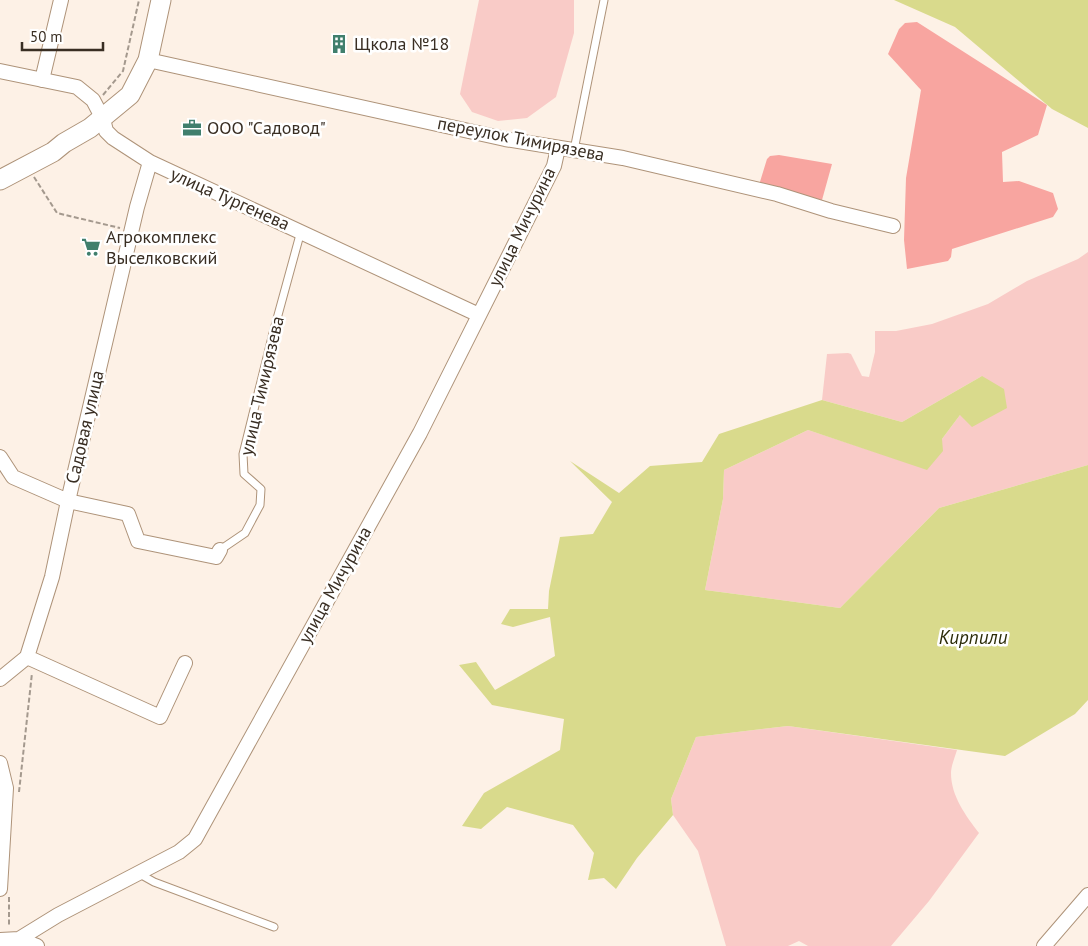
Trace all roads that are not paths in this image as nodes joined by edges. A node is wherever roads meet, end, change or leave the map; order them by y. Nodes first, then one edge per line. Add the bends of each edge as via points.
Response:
1 (61, 0) edge
2 (161, 0) edge
3 (604, 0) edge
4 (148, 60) junction
5 (0, 71) edge
6 (42, 80) junction
7 (104, 119) junction
8 (558, 148) junction
9 (574, 150) junction
10 (150, 162) junction
11 (0, 180) edge
12 (893, 226) dead end
13 (301, 231) junction
14 (479, 315) junction
15 (0, 456) edge
16 (68, 501) junction
17 (220, 550) joint
18 (27, 657) junction
19 (184, 663) dead end
20 (0, 679) edge
21 (0, 763) edge
22 (138, 873) junction
23 (0, 890) edge
24 (1088, 895) edge
25 (274, 927) dead end
26 (19, 938) junction
27 (0, 940) edge
28 (37, 946) edge
29 (1044, 946) edge

1 - 6 street
2 - 4 street
3 - 9 lane
4 - 7 street via 130,96
4 - 8 street, переулок Тимирязева
5 - 6 street, улица Тургенева
6 - 7 street, улица Тургенева via 76,87 93,100
7 - 10 street, улица Тургенева via 106,131 113,138
7 - 11 street via 53,152
8 - 9 street, переулок Тимирязева
8 - 14 street, улица Мичурина via 554,166
9 - 12 street, переулок Тимирязева via 750,187
10 - 13 street, улица Тургенева
10 - 16 street, Садовая улица
13 - 14 street, улица Тургенева
13 - 17 lane, улица Тимирязева via 244,454 244,474 260,489 260,506 245,533
14 - 22 street, улица Мичурина via 420,433 206,822 195,839 179,852
15 - 16 street via 13,477
16 - 17 street via 128,514 138,541 216,557
16 - 18 street, Садовая улица via 52,577
18 - 19 street via 160,717
18 - 20 street
21 - 23 street via 6,788
22 - 25 lane
22 - 26 street, улица Мичурина
24 - 29 street
26 - 27 street
26 - 28 street

